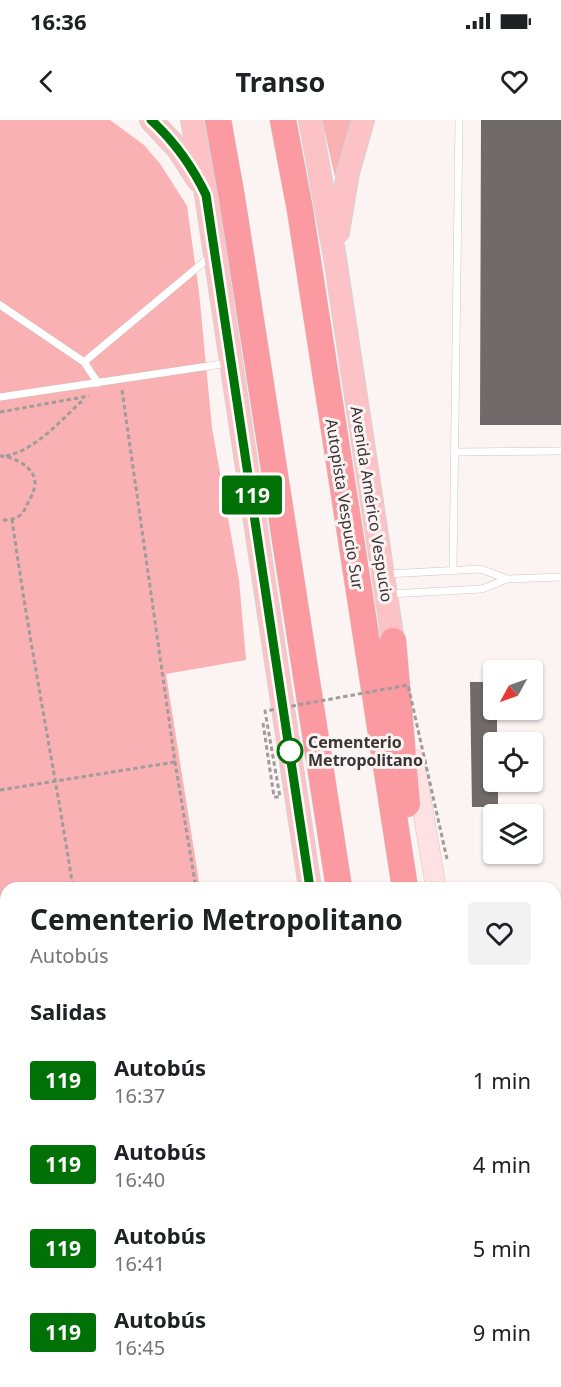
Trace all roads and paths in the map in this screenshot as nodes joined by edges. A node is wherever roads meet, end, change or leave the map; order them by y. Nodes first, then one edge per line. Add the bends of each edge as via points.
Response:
1 (151, 120) edge
2 (192, 120) edge
3 (218, 120) edge
4 (283, 120) edge
5 (310, 120) edge
6 (363, 120) edge
7 (459, 120) edge
8 (206, 195) junction
9 (214, 252) junction
10 (335, 258) junction
11 (0, 305) edge
12 (84, 362) junction
13 (231, 362) junction
14 (98, 383) junction
15 (122, 388) dead end
16 (0, 397) edge
17 (85, 397) dead end
18 (561, 451) edge
19 (455, 452) junction
20 (0, 456) edge
21 (6, 456) junction
22 (12, 519) junction
23 (0, 520) edge
24 (453, 569) junction
25 (561, 577) edge
26 (507, 579) junction
27 (384, 584) junction
28 (393, 641) junction
29 (263, 723) dead end
30 (175, 762) junction
31 (56, 781) junction
32 (0, 790) edge
33 (447, 859) dead end
34 (72, 882) edge
35 (195, 882) edge
36 (309, 882) edge
37 (338, 882) edge
38 (404, 882) edge
39 (412, 882) edge
40 (435, 882) edge

1 - 8 main road via 189,163
2 - 8 main road
3 - 37 highway
4 - 38 highway, Autopista Vespucio Sur
5 - 10 main road, Avenida Américo Vespucio
6 - 10 main road via 342,201
7 - 19 lane
8 - 9 main road
9 - 12 lane
9 - 13 main road
10 - 27 main road, Avenida Américo Vespucio
11 - 12 lane
12 - 14 lane
13 - 14 lane
13 - 36 main road
14 - 16 lane
15 - 30 path
17 - 21 path via 34,444
18 - 19 lane
19 - 24 lane
20 - 21 path
21 - 22 path via 25,466 35,481 22,514
22 - 23 path
22 - 31 path
24 - 26 lane via 481,569
24 - 27 lane
25 - 26 lane
26 - 27 lane via 482,589
27 - 28 main road, Avenida Américo Vespucio
28 - 39 highway
28 - 40 main road, Avenida Américo Vespucio
29 - 33 path, bridge via 274,797 280,797 265,711 408,686
30 - 31 path
30 - 35 path
31 - 32 path
31 - 34 path

